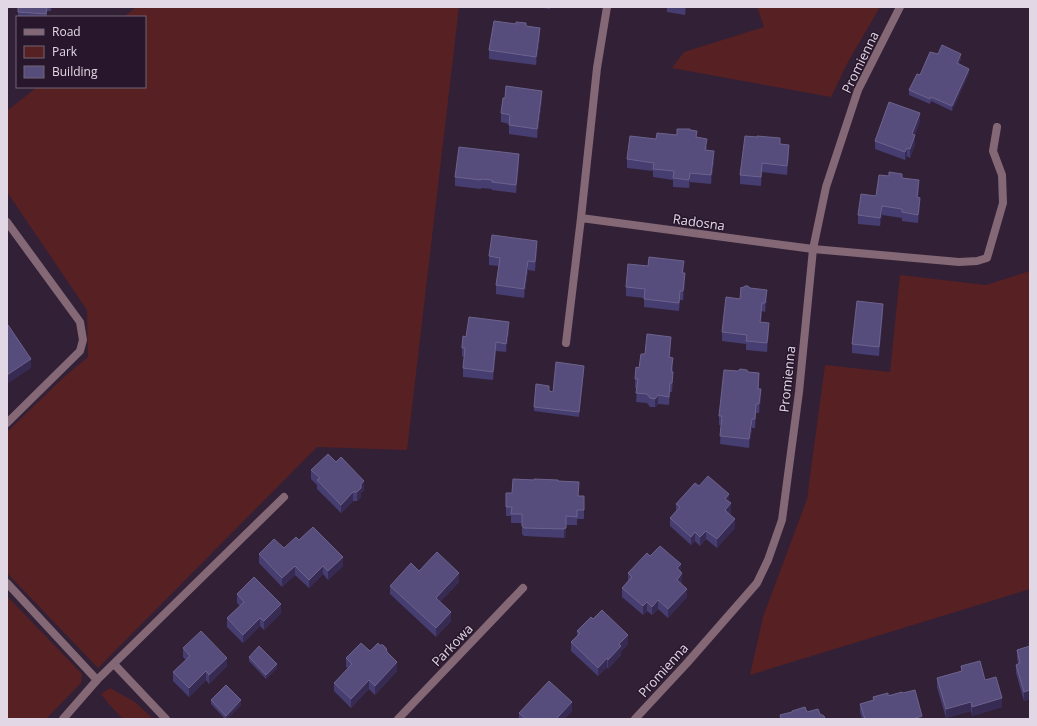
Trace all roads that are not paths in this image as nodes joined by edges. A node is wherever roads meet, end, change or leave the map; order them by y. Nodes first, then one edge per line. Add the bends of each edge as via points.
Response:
1 (607, 7) edge
2 (900, 7) edge
3 (997, 127) dead end
4 (582, 218) junction
5 (7, 222) edge
6 (813, 249) junction
7 (566, 343) dead end
8 (7, 422) edge
9 (284, 497) dead end
10 (7, 583) edge
11 (523, 588) dead end
12 (114, 664) junction
13 (97, 680) junction
14 (63, 719) edge
15 (166, 719) edge
16 (398, 719) edge
17 (635, 719) edge

1 - 4 street via 597,68
2 - 6 street, Promienna via 858,90 826,188
3 - 6 street, Radosna via 993,151 1002,175 1003,203 987,258 960,262
4 - 6 street, Radosna
4 - 7 street
5 - 8 street via 80,322 84,340 80,351
6 - 17 street, Promienna via 799,392 782,520 768,560 757,583
9 - 12 street
10 - 13 street
11 - 16 street, Parkowa
12 - 13 street
12 - 15 street
13 - 14 street

